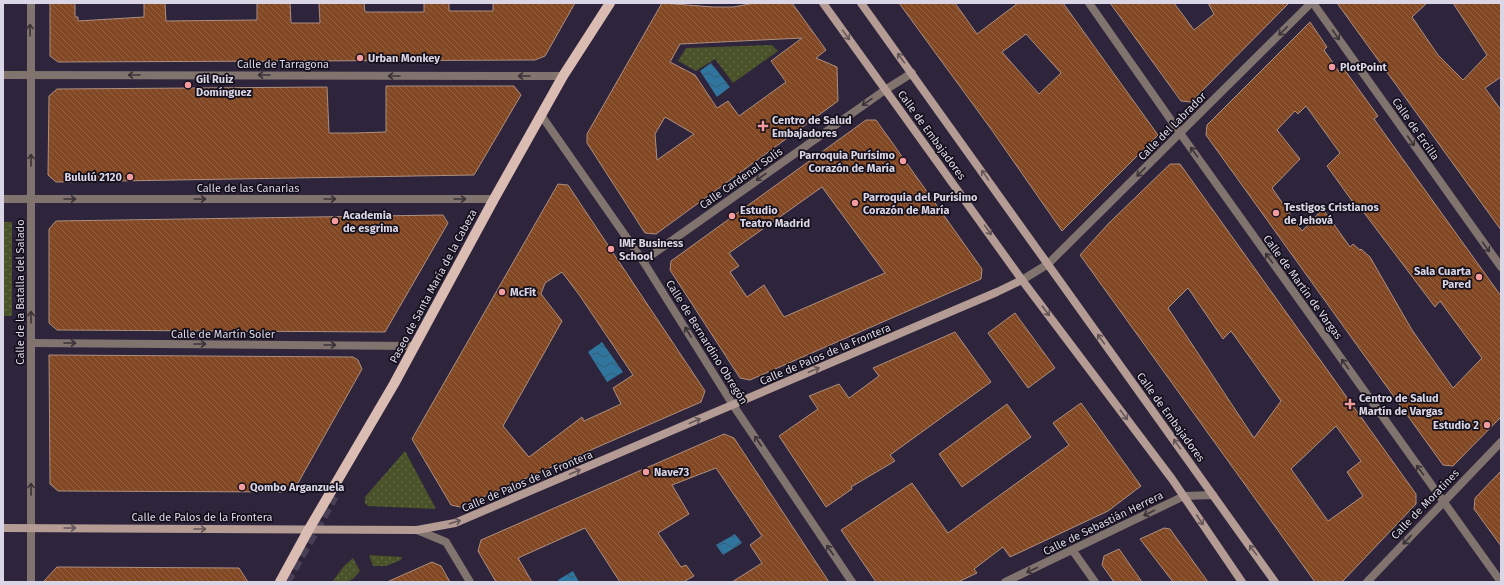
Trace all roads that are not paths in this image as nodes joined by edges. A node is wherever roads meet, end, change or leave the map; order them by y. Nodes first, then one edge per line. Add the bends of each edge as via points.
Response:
1 (31, 3) edge
2 (610, 3) edge
3 (823, 3) edge
4 (861, 3) edge
5 (1089, 3) edge
6 (1312, 3) edge
7 (912, 73) junction
8 (30, 75) junction
9 (3, 76) edge
10 (562, 76) junction
11 (885, 90) junction
12 (541, 115) junction
13 (1180, 133) junction
14 (3, 199) edge
15 (31, 199) junction
16 (494, 199) junction
17 (643, 261) junction
18 (1048, 264) junction
19 (1501, 267) edge
20 (1022, 280) junction
21 (31, 343) junction
22 (415, 346) junction
23 (733, 405) junction
24 (1501, 442) edge
25 (1213, 495) junction
26 (1184, 496) junction
27 (1443, 501) junction
28 (3, 528) edge
29 (31, 528) junction
30 (309, 529) junction
31 (417, 530) junction
32 (1073, 551) junction
33 (31, 582) edge
34 (280, 582) edge
35 (470, 582) edge
36 (852, 582) edge
37 (1005, 582) edge
38 (1095, 582) edge
39 (1242, 582) edge
40 (1275, 582) edge
41 (1367, 582) edge
42 (1501, 582) edge

8 -> 1 street, Calle de la Batalla del Salado
2 - 10 main road, Paseo de Santa María de la Cabeza
3 -> 11 main road, Calle de Embajadores
7 -> 4 main road, Calle de Embajadores
5 - 13 street, Calle de Martín de Vargas
6 -> 13 street, Calle del Labrador
6 -> 19 street, Calle de Ercilla
7 - 11 street, Calle Cardenal Solís
18 -> 7 main road, Calle de Embajadores
8 - 9 street, Calle de Tarragona
10 -> 8 street, Calle de Tarragona
15 -> 8 street, Calle de la Batalla del Salado
10 - 12 main road, Paseo de Santa María de la Cabeza
11 -> 17 street, Calle Cardenal Solís
11 -> 20 main road, Calle de Embajadores
12 - 16 main road, Paseo de Santa María de la Cabeza
12 - 17 street, Calle de Bernardino Obregón
13 -> 18 street, Calle del Labrador
27 -> 13 street, Calle de Martín de Vargas
14 - 15 street, Calle de las Canarias
15 -> 16 street, Calle de las Canarias
21 -> 15 street, Calle de la Batalla del Salado
16 - 22 main road, Paseo de Santa María de la Cabeza
23 -> 17 street, Calle de Bernardino Obregón
18 - 20 street
25 -> 18 main road, Calle de Embajadores
23 -> 20 main road, Calle de Palos de la Frontera
20 -> 26 main road, Calle de Embajadores
21 -> 22 street, Calle de Martín Soler
29 -> 21 street, Calle de la Batalla del Salado
22 - 30 main road, Paseo de Santa María de la Cabeza
31 -> 23 main road, Calle de Palos de la Frontera via 455,523
36 -> 23 street, Calle de Bernardino Obregón
24 - 27 street, Calle de Moratines
25 - 26 street, Calle de Sebastián Herrera
40 -> 25 main road, Calle de Embajadores
26 -> 32 street, Calle de Sebastián Herrera
26 -> 39 main road, Calle de Embajadores
27 -> 41 street, Calle de Moratines
27 - 42 street, Calle de Martín de Vargas
28 - 29 main road, Calle de Palos de la Frontera
29 -> 30 main road, Calle de Palos de la Frontera
29 - 33 street, Calle de la Batalla del Salado
30 - 31 main road, Calle de Palos de la Frontera
30 - 34 main road, Paseo de Santa María de la Cabeza
31 - 35 street via 446,542
32 -> 37 street, Calle de Sebastián Herrera
32 - 38 street

